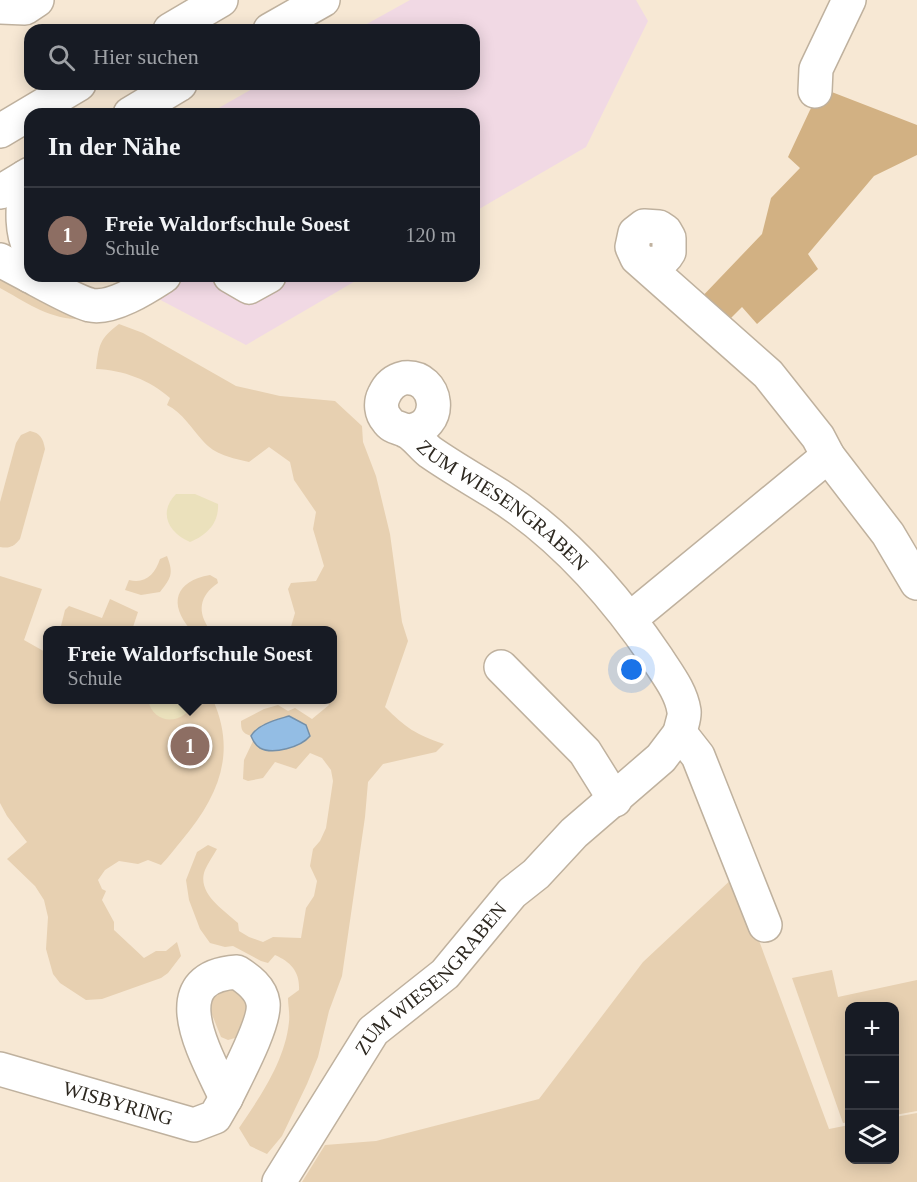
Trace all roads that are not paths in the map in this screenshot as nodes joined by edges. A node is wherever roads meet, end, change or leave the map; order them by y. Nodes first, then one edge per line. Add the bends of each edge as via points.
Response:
1 (37, 0) edge
2 (221, 0) edge
3 (323, 0) edge
4 (849, 0) edge
5 (0, 7) edge
6 (180, 24) edge
7 (281, 24) edge
8 (69, 90) edge
9 (170, 90) edge
10 (816, 91) dead end
11 (39, 108) edge
12 (140, 108) edge
13 (24, 117) edge
14 (0, 131) edge
15 (18, 181) edge
16 (24, 219) edge
17 (0, 260) edge
18 (643, 262) dead end
19 (24, 273) edge
20 (43, 282) edge
21 (66, 282) edge
22 (143, 282) edge
23 (240, 282) edge
24 (258, 282) edge
25 (406, 431) dead end
26 (828, 456) junction
27 (917, 583) edge
28 (630, 619) junction
29 (501, 667) dead end
30 (680, 733) junction
31 (615, 800) junction
32 (765, 925) dead end
33 (0, 1068) edge
34 (226, 1098) dead end
35 (279, 1182) edge

1 - 5 street via 25,8
2 - 6 street
3 - 7 street
4 - 10 street via 816,69
8 - 11 street
9 - 12 street
13 - 14 street
15 - 16 street
17 - 19 street
18 - 26 street via 768,374 818,436
20 - 22 street via 92,305 111,303
21 - 22 street via 80,291 105,295
23 - 24 street via 249,287
25 - 28 street, ZUM WIESENGRABEN via 439,458 514,504 574,555
26 - 27 street via 888,534
26 - 28 street
28 - 30 street, ZUM WIESENGRABEN via 675,685 684,712
29 - 31 street via 585,752
30 - 31 street, ZUM WIESENGRABEN via 661,758
30 - 32 street via 698,756
31 - 35 street, ZUM WIESENGRABEN via 512,892 445,974 373,1031
33 - 34 street, WISBYRING via 194,1125 215,1117

